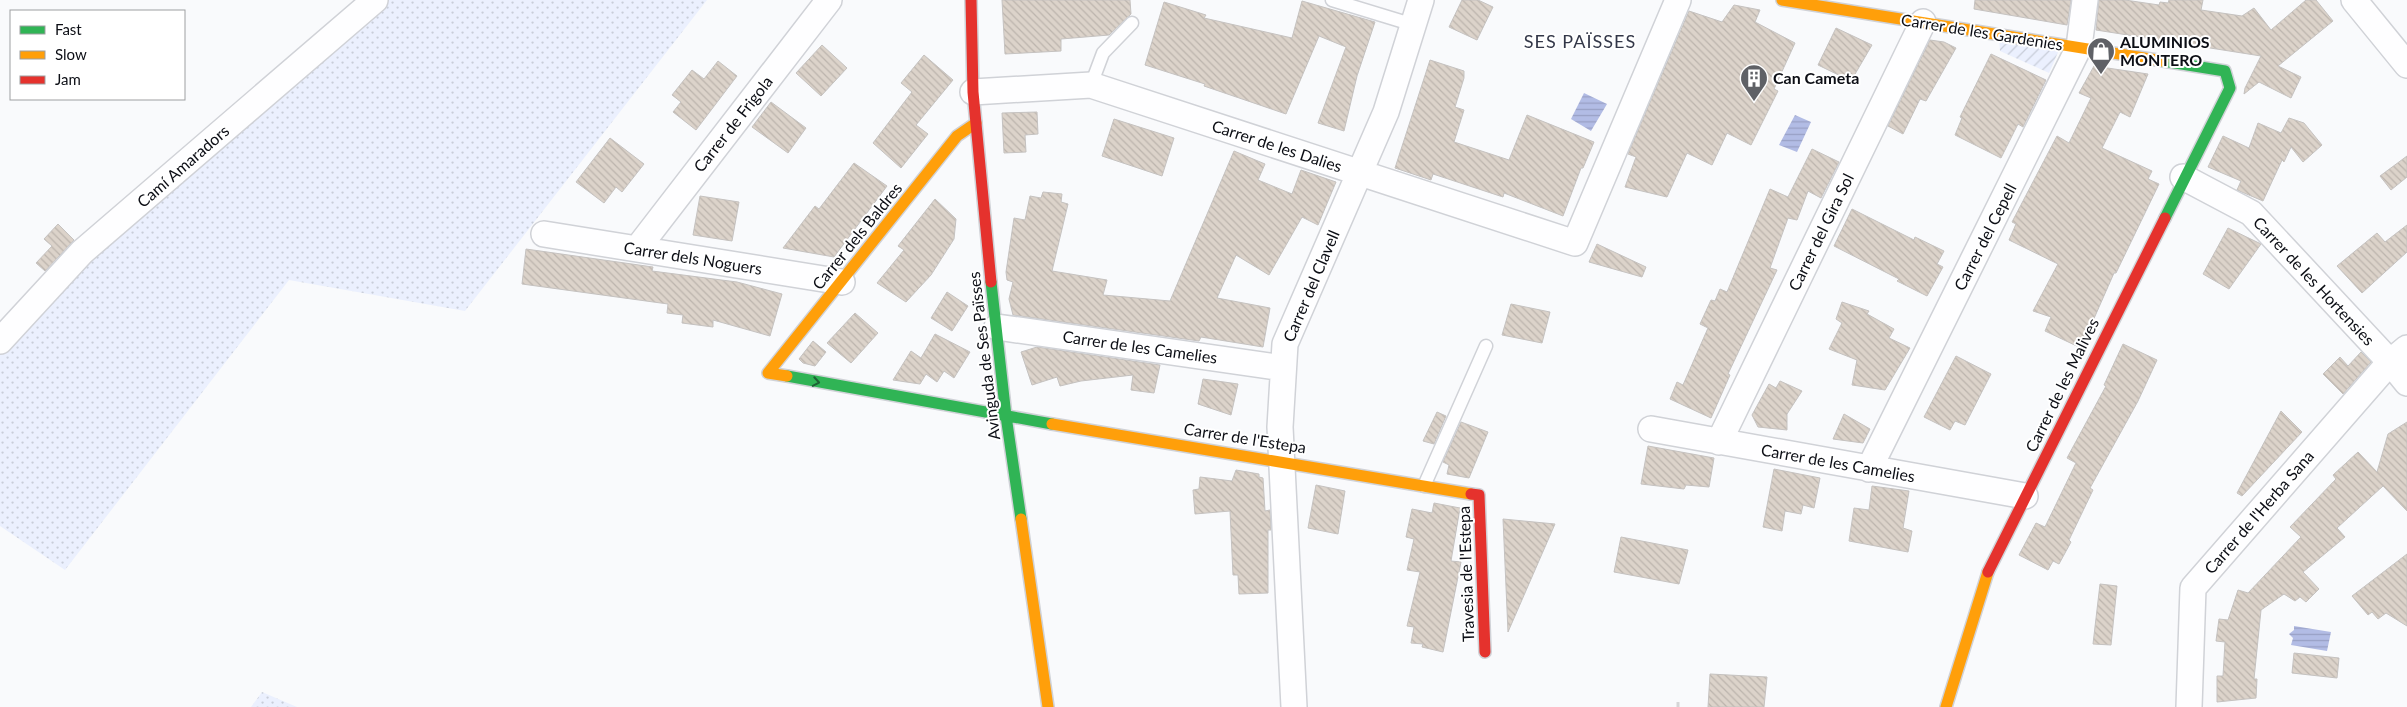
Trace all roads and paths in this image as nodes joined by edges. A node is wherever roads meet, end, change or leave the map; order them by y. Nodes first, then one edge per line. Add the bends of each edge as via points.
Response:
1 (375, 0) edge
2 (829, 0) edge
3 (971, 0) edge
4 (1332, 0) edge
5 (1421, 0) edge
6 (1678, 0) edge
7 (1782, 0) edge
8 (2085, 0) edge
9 (2354, 0) edge
10 (1797, 1) edge
11 (1923, 22) junction
12 (1132, 23) dead end
13 (1414, 25) junction
14 (2079, 47) junction
15 (2407, 65) edge
16 (1091, 85) junction
17 (2230, 88) joint
18 (973, 92) junction
19 (976, 122) junction
20 (1359, 173) junction
21 (2183, 177) junction
22 (544, 234) dead end
23 (637, 249) junction
24 (842, 282) junction
25 (997, 327) junction
26 (0, 341) edge
27 (1486, 346) dead end
28 (2399, 355) edge
29 (1283, 368) junction
30 (768, 373) joint
31 (2407, 383) edge
32 (1006, 416) junction
33 (1651, 430) dead end
34 (1719, 442) junction
35 (1282, 461) junction
36 (1869, 469) junction
37 (1424, 486) junction
38 (1479, 495) joint
39 (2025, 496) junction
40 (1485, 652) dead end
41 (1678, 700) dead end
42 (1048, 707) edge
43 (1294, 707) edge
44 (1678, 707) edge
45 (1946, 707) edge
46 (2189, 707) edge

1 - 26 street, Camí Amaradors via 82,252
2 - 23 street, Carrer de Frigola
3 - 18 street, Avinguda de Ses Païsses
4 - 13 lane
5 - 13 street, Carrer del Clavell
6 - 20 street, Carrer de les Dalies via 1575,243
7 - 10 street, Carrer de les Gardenies
8 - 14 street, Carrer del Cepell
9 - 15 street
10 - 11 street, Carrer de les Gardenies
11 - 14 street, Carrer de les Gardenies
11 - 34 street, Carrer del Gira Sol
12 - 16 lane via 1103,53
13 - 20 street, Carrer del Clavell via 1386,112
14 - 17 street, Carrer de les Gardenies via 2225,71
14 - 36 street, Carrer del Cepell
16 - 18 street, Carrer de les Dalies
16 - 20 street, Carrer de les Dalies
17 - 21 street, Carrer de les Malives
18 - 19 street, Avinguda de Ses Païsses
19 - 24 street, Carrer dels Baldres via 957,136
19 - 25 street, Avinguda de Ses Païsses
20 - 29 street, Carrer del Clavell via 1284,344
21 - 28 street, Carrer de les Hortensies via 2251,214
21 - 39 street, Carrer de les Malives
22 - 23 street, Carrer dels Noguers
23 - 24 street, Carrer dels Noguers
24 - 30 street, Carrer dels Baldres
25 - 29 street, Carrer de les Camelies
25 - 32 street, Avinguda de Ses Païsses
27 - 37 lane
28 - 31 street, Carrer de les Hortensies
28 - 46 street, Carrer de l'Herba Sana via 2193,588
29 - 35 street, Carrer del Clavell
30 -> 32 street, Carrer de l'Estepa
32 - 35 street, Carrer de l'Estepa
32 - 42 street, Avinguda de Ses Païsses
33 - 34 street, Carrer de les Camelies
34 - 36 street, Carrer de les Camelies
35 - 37 street, Carrer de l'Estepa
35 - 43 street, Carrer del Clavell
36 - 39 street, Carrer de les Camelies
37 - 38 street, Carrer de l'Estepa
38 - 40 street, Travesia de l'Estepa
39 - 45 street, Carrer de les Malives via 1990,567
41 - 44 path

